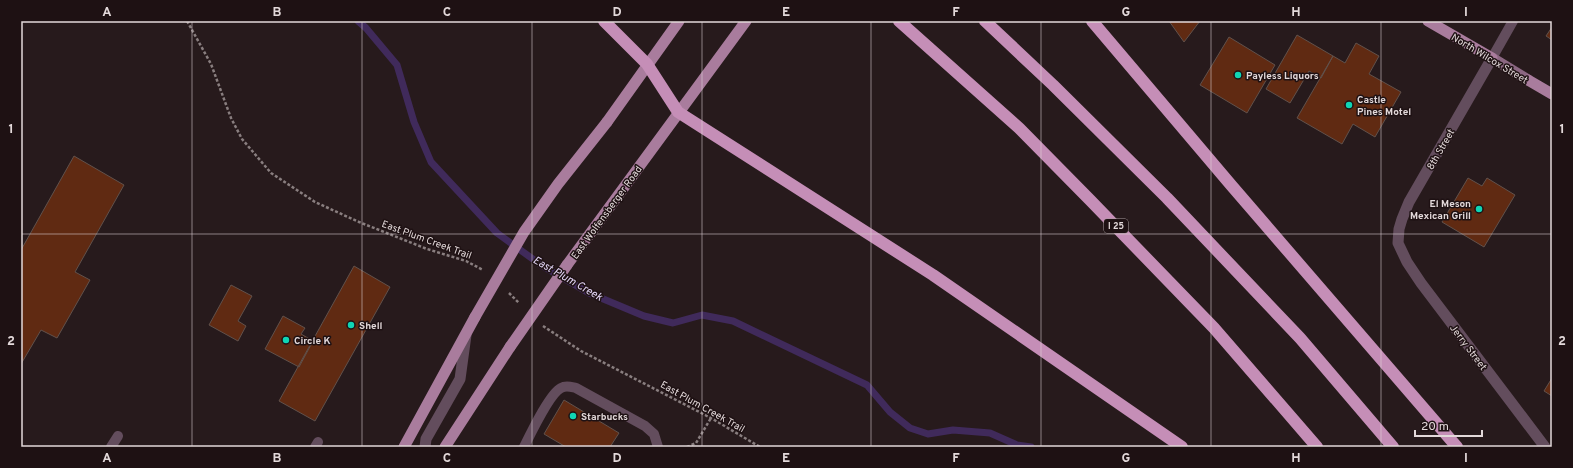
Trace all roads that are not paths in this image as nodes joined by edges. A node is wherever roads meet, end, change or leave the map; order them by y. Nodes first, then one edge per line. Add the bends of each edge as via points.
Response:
1 (604, 21) edge
2 (680, 21) edge
3 (746, 21) edge
4 (899, 21) edge
5 (985, 21) edge
6 (1092, 21) edge
7 (1428, 21) edge
8 (1513, 21) edge
9 (1492, 58) junction
10 (647, 64) junction
11 (1552, 94) edge
12 (678, 112) junction
13 (1398, 243) joint
14 (466, 335) junction
15 (118, 436) dead end
16 (111, 447) edge
17 (404, 447) edge
18 (425, 447) edge
19 (445, 447) edge
20 (524, 447) edge
21 (658, 447) edge
22 (1182, 447) edge
23 (1317, 447) edge
24 (1393, 447) edge
25 (1457, 447) edge
26 (1545, 447) edge

1 - 10 highway
2 - 10 main road
3 - 12 main road, East Wolfensberger Road
4 - 23 highway, I 25 via 1019,128 1090,200 1214,328
5 - 24 highway via 1167,198 1300,338
6 - 25 highway
7 - 9 main road, North Wilcox Street
8 - 9 lane
9 - 11 main road, North Wilcox Street
9 - 13 street, 8th Street via 1409,202 1399,229
10 - 12 highway
10 - 14 main road, bridge via 524,232
12 - 19 main road, East Wolfensberger Road, bridge via 566,265
12 - 22 highway via 933,275
13 - 26 street, Jerry Street via 1406,262 1421,283
14 - 17 main road
14 - 18 street via 460,379 426,439
15 - 16 lane
20 - 21 lane via 552,396 559,388 567,386 576,388 645,426 654,434

